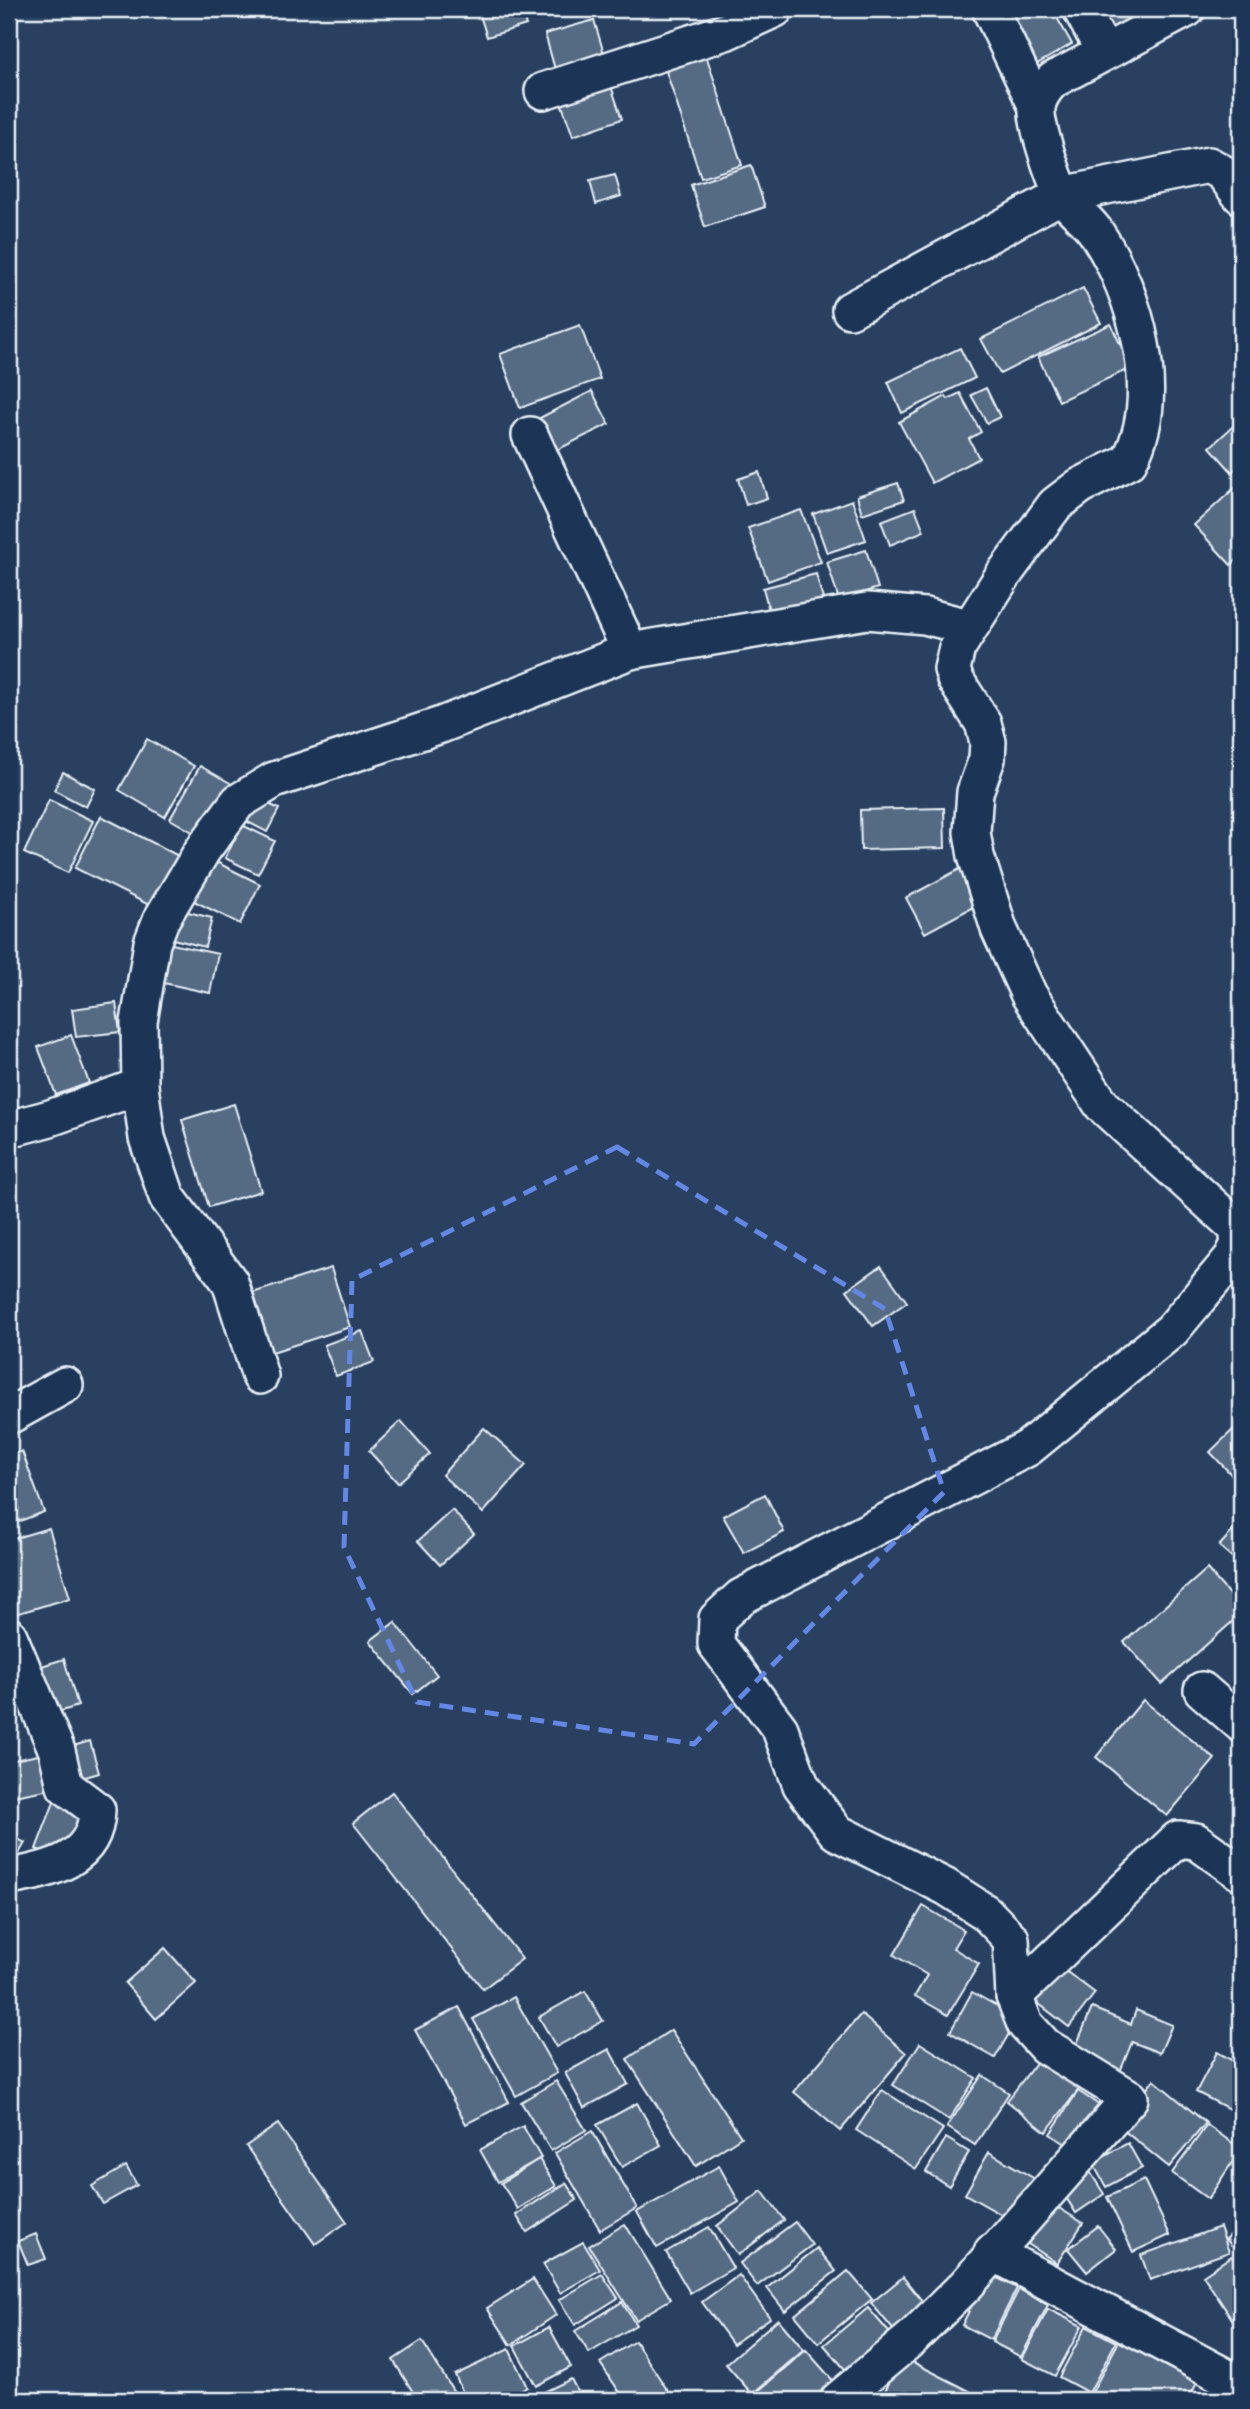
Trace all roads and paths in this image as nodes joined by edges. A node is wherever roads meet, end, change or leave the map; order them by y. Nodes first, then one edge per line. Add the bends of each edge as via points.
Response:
1 (775, 9) edge
2 (990, 9) edge
3 (1081, 9) edge
4 (1187, 9) edge
5 (1104, 52) junction
6 (543, 91) dead end
7 (1038, 107) junction
8 (1235, 176) edge
9 (1062, 195) junction
10 (850, 310) dead end
11 (530, 435) dead end
12 (968, 626) junction
13 (630, 651) junction
14 (140, 1086) junction
15 (9, 1129) edge
16 (260, 1376) dead end
17 (65, 1385) dead end
18 (9, 1416) edge
19 (9, 1636) edge
20 (1202, 1690) dead end
21 (1241, 1724) edge
22 (1241, 1873) edge
23 (9, 1877) edge
24 (1014, 1996) junction
25 (992, 2252) junction
26 (1241, 2385) edge
27 (838, 2400) edge

1 - 6 street via 725,32
2 - 7 street
3 - 5 street
4 - 5 street
5 - 7 street via 1053,80
7 - 9 street via 1037,117
8 - 9 street via 1209,165 1188,167
9 - 10 street
9 - 12 street via 1097,233 1133,313 1145,381 1140,433 1129,461 1080,486 1055,505
11 - 13 street
12 - 13 street via 925,616 867,611
12 - 24 street via 952,669 983,723 988,742 975,792 972,832 999,929 1029,995 1102,1105 1237,1228 1239,1244 1233,1258 1172,1330 1028,1448 741,1597 717,1619 716,1644 780,1729 801,1785 836,1832 946,1887 985,1912 1011,1939
13 - 14 street via 441,725 274,780 238,802 197,859 152,943 139,1022
14 - 15 street
14 - 16 street via 148,1138 167,1197 230,1282
17 - 18 street
19 - 23 street via 57,1751 65,1786 97,1810 97,1821 88,1841 68,1862
20 - 21 street
22 - 24 street via 1196,1841 1178,1839
24 - 25 street via 1025,2024 1045,2046 1130,2098
25 - 26 street
25 - 27 street via 912,2338

